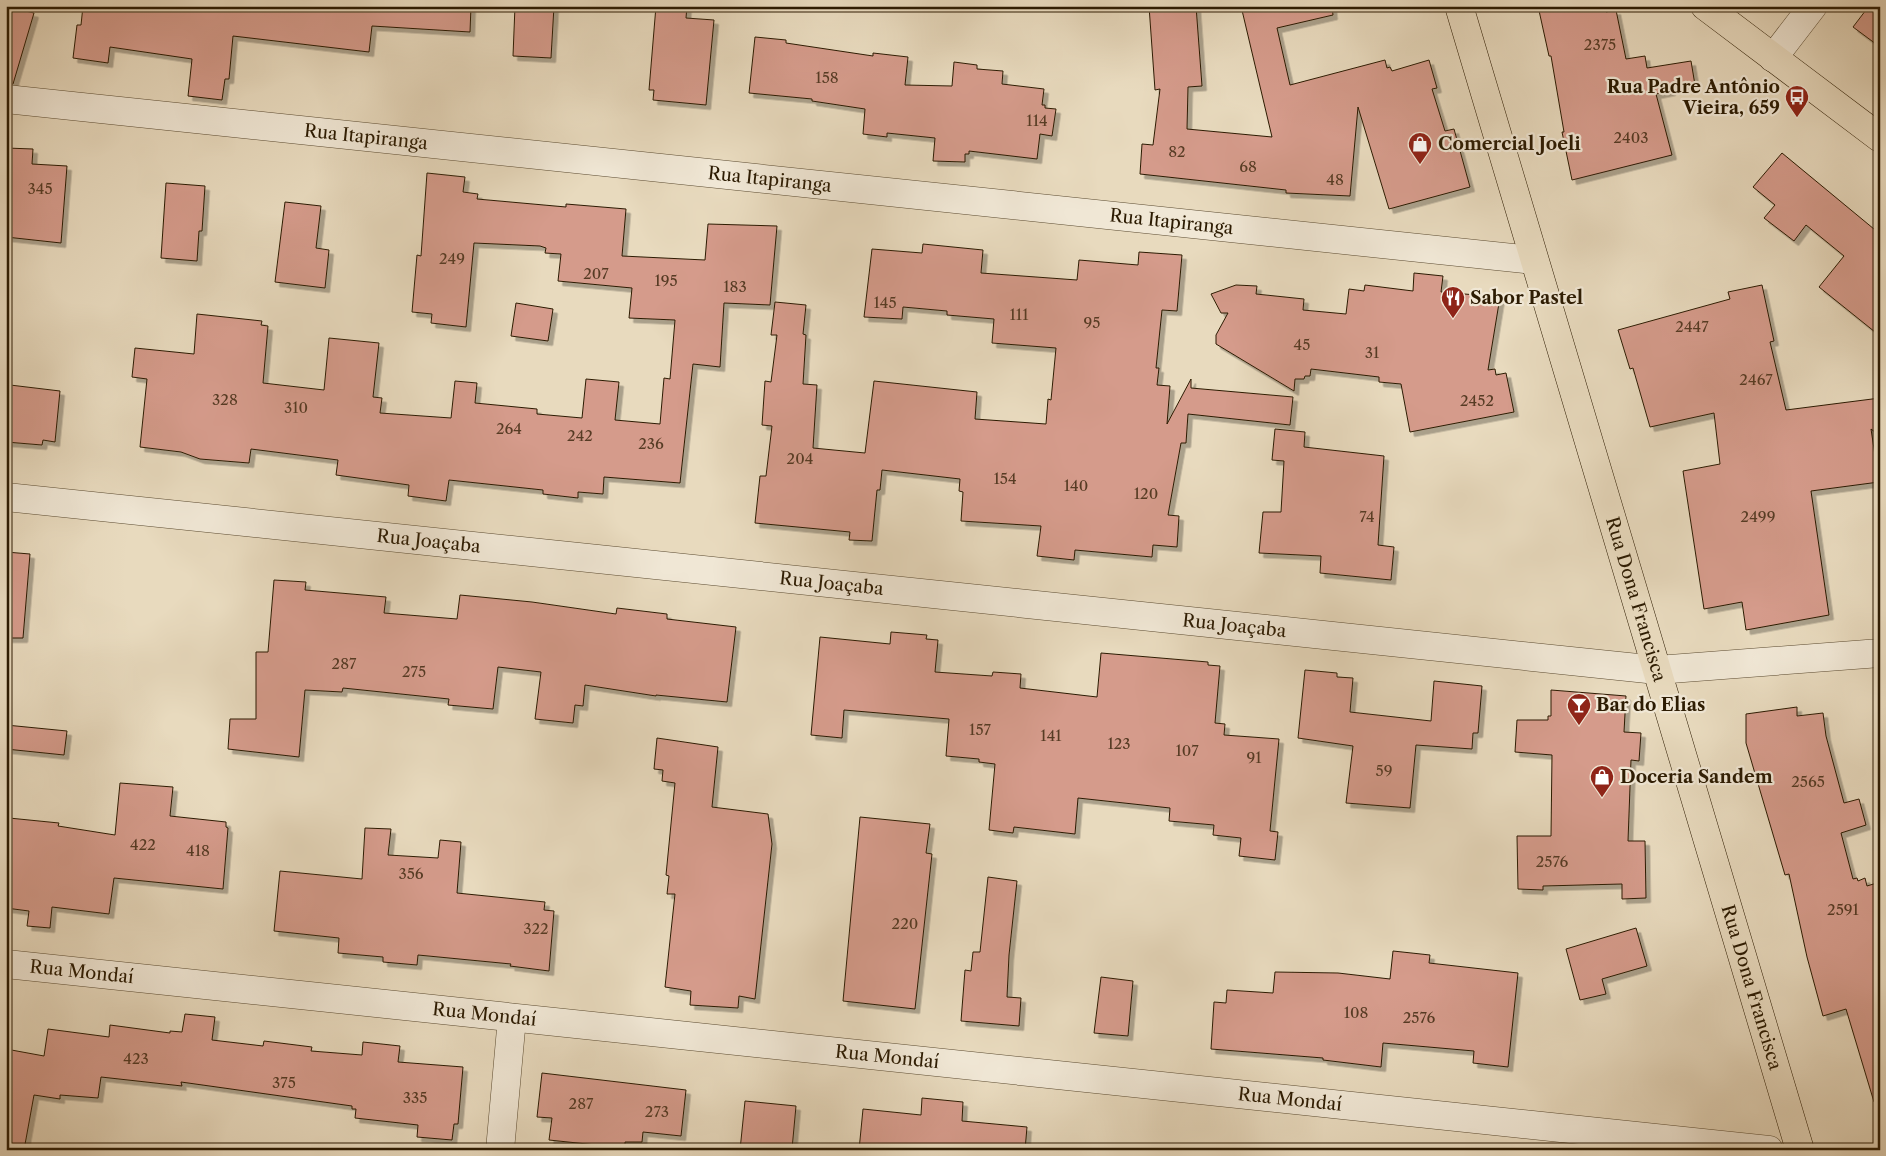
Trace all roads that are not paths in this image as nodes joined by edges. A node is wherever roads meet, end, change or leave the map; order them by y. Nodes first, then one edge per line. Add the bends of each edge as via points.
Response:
1 (1459, 6) edge
2 (1478, 6) edge
3 (1705, 6) edge
4 (1813, 6) edge
5 (1471, 47) junction
6 (1773, 58) junction
7 (6, 99) edge
8 (1880, 138) edge
9 (1534, 260) junction
10 (6, 497) edge
11 (1880, 653) edge
12 (1657, 670) junction
13 (6, 964) edge
14 (512, 1018) junction
15 (500, 1150) edge
16 (1768, 1150) edge
17 (1800, 1150) edge

1 - 5 main road, Rua Dona Francisca
2 - 5 main road, Rua Dona Francisca
3 - 6 main road
4 - 6 street
5 - 9 main road, Rua Dona Francisca
6 - 8 main road
7 - 9 street, Rua Itapiranga
9 - 12 main road, Rua Dona Francisca
10 - 12 street, Rua Joaçaba
11 - 12 street, Rua Joaçaba
12 - 17 main road, Rua Dona Francisca
13 - 14 street, Rua Mondaí
14 - 15 street
14 - 16 street, Rua Mondaí

